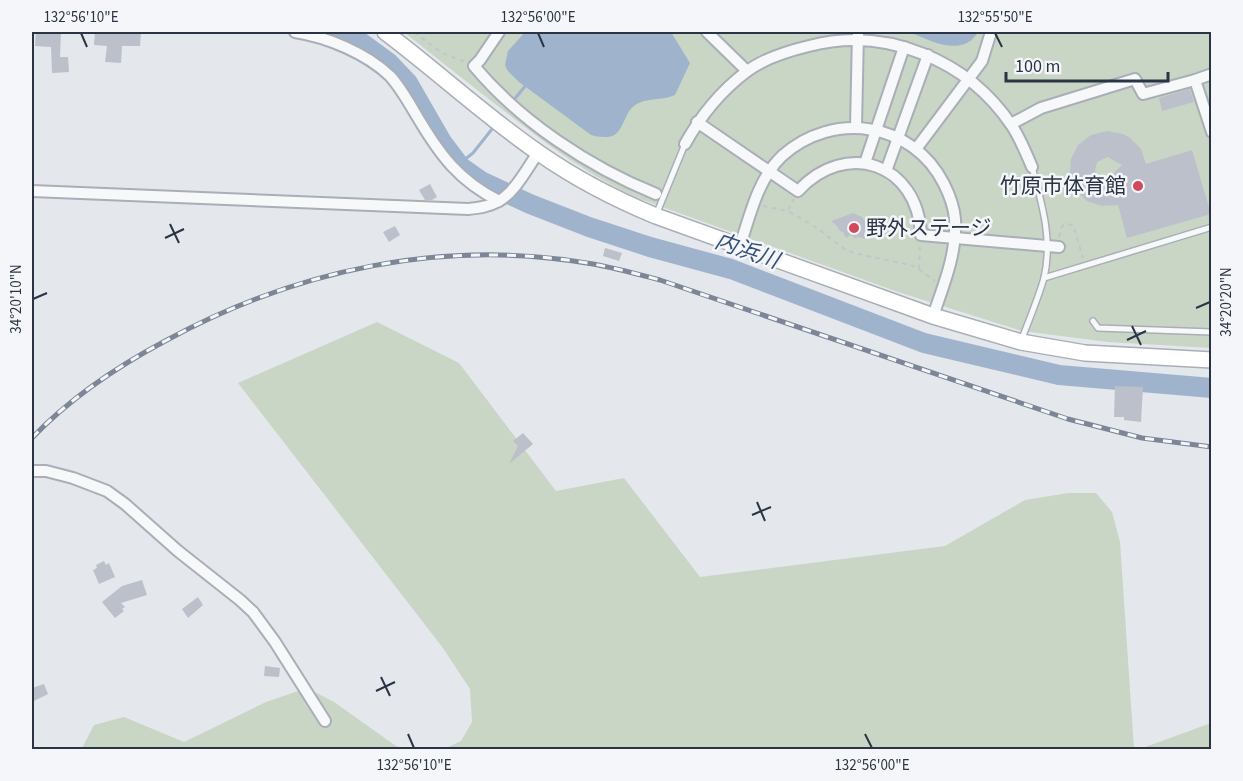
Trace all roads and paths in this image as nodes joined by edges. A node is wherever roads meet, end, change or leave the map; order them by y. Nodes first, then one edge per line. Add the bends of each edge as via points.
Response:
1 (295, 32) edge
2 (385, 32) edge
3 (414, 32) edge
4 (499, 32) edge
5 (707, 32) edge
6 (991, 32) edge
7 (858, 35) edge
8 (904, 47) junction
9 (928, 55) junction
10 (474, 66) junction
11 (747, 71) junction
12 (1212, 74) edge
13 (968, 79) junction
14 (1195, 80) junction
15 (697, 122) junction
16 (1011, 124) junction
17 (856, 127) junction
18 (877, 130) junction
19 (1212, 132) edge
20 (898, 138) junction
21 (685, 144) joint
22 (916, 149) junction
23 (538, 153) junction
24 (865, 164) junction
25 (1032, 167) joint
26 (886, 171) junction
27 (768, 172) junction
28 (32, 191) edge
29 (660, 195) junction
30 (505, 196) junction
31 (754, 204) junction
32 (656, 216) junction
33 (1212, 227) edge
34 (921, 235) junction
35 (955, 239) junction
36 (740, 246) junction
37 (1053, 247) junction
38 (919, 269) junction
39 (1044, 278) junction
40 (943, 287) junction
41 (933, 315) junction
42 (1094, 321) dead end
43 (1212, 332) edge
44 (1021, 342) junction
45 (1212, 360) edge
46 (32, 471) edge
47 (325, 721) dead end

1 - 30 street via 352,51 389,76 448,164 480,192
2 - 23 street
3 - 10 path via 442,52
4 - 10 street
5 - 11 street
6 - 13 street via 982,61
7 - 8 street
7 - 11 street via 794,50
7 - 17 street
8 - 9 street
8 - 18 street
9 - 13 street
9 - 20 street
10 - 29 street via 499,95 555,138 628,182
11 - 15 street
12 - 14 street
13 - 16 street
13 - 22 street
14 - 16 street via 1143,94 1135,79 1041,108
14 - 19 street
15 - 21 street
15 - 27 street
16 - 25 street
17 - 18 street
17 - 27 street via 830,130 804,141
18 - 20 street
18 - 24 street
20 - 22 street
20 - 26 street
21 - 29 lane
22 - 35 street via 938,173 947,191 955,216
23 - 30 street
23 - 32 street via 596,188
24 - 26 street
24 - 27 street via 837,165 813,177 798,191
25 - 37 lane
26 - 34 street via 902,184 915,203
27 - 31 street
28 - 30 street via 468,209 486,207
29 - 32 lane
31 - 36 street
31 - 38 path via 788,211 854,254
32 - 36 street
33 - 39 lane
34 - 35 street
34 - 38 path
35 - 37 street
35 - 40 street
36 - 41 street
37 - 39 lane
38 - 40 path
39 - 44 lane
40 - 41 street
41 - 44 street
42 - 43 lane via 1098,328
44 - 45 street via 1085,353
46 - 47 street via 73,478 107,491 246,606 275,642

